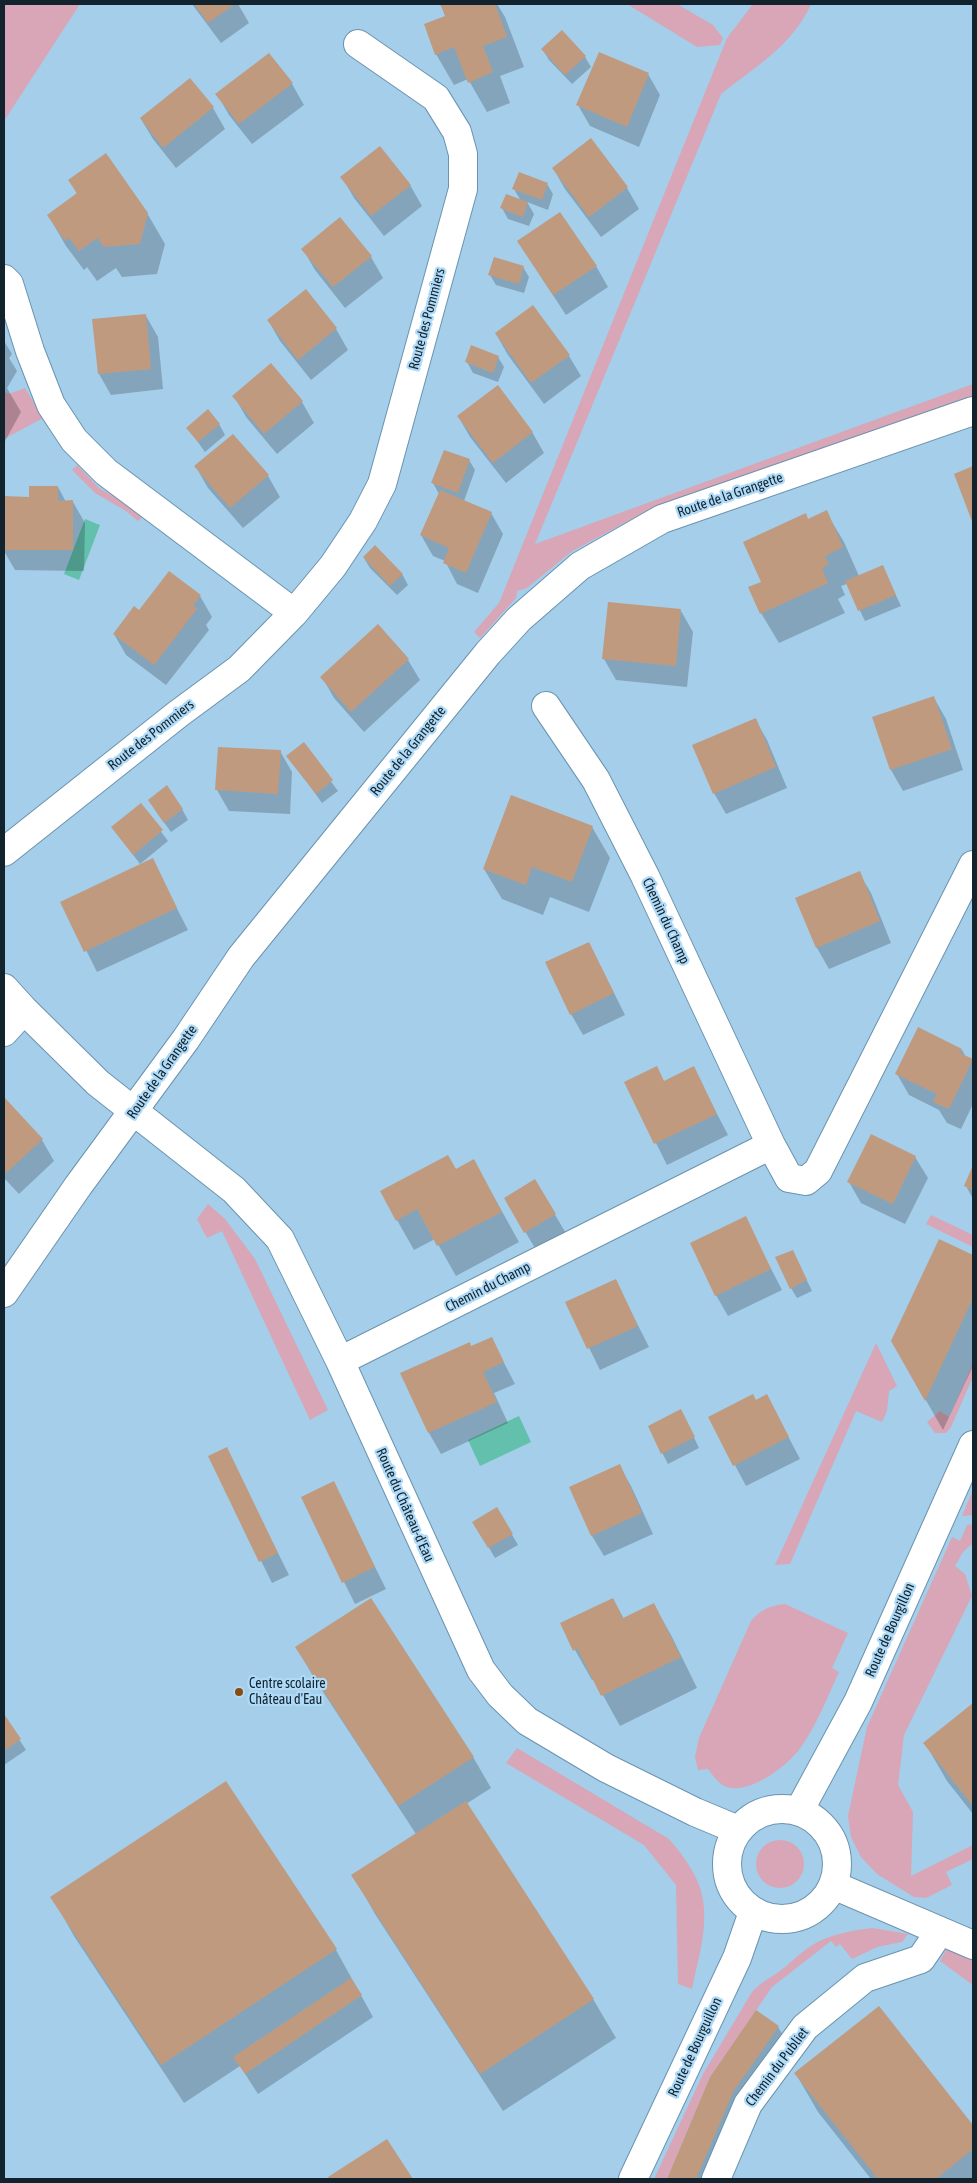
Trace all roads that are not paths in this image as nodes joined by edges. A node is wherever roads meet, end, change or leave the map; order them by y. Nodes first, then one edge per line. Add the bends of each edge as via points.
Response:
1 (358, 44) dead end
2 (4, 279) edge
3 (973, 412) edge
4 (294, 613) junction
5 (546, 706) dead end
6 (4, 852) edge
7 (973, 865) edge
8 (4, 988) edge
9 (24, 1010) junction
10 (4, 1032) edge
11 (134, 1112) junction
12 (771, 1146) junction
13 (4, 1293) edge
14 (340, 1362) junction
15 (973, 1445) edge
16 (799, 1811) junction
17 (738, 1830) junction
18 (833, 1885) junction
19 (754, 1912) junction
20 (940, 1932) junction
21 (973, 1945) edge
22 (633, 2179) edge
23 (716, 2179) edge

1 - 4 street, Route des Pommiers via 436,98 456,132 463,154 463,189 382,484 363,522 333,566
2 - 4 street via 9,284 51,405 74,440 106,472
3 - 11 street, Route de la Grangette via 662,519 580,566 519,619 476,668 241,957
4 - 6 street, Route des Pommiers via 239,669
5 - 12 street, Chemin du Champ via 596,780 645,876
7 - 12 street, Chemin du Champ via 818,1171 806,1181 789,1178
8 - 9 street
9 - 10 street
9 - 11 street via 98,1083
11 - 13 street, Route de la Grangette
11 - 14 street, Route du Château-d'Eau via 234,1190 280,1239
12 - 14 street, Chemin du Champ
14 - 17 street, Route du Château-d'Eau via 477,1662 500,1695 527,1721 606,1768
15 - 16 street, Route de Bourgillon via 858,1702
16 - 17 street via 766,1811 752,1817
16 - 18 street via 824,1829 834,1845 837,1868
17 - 19 street via 728,1848 726,1871 731,1888
18 - 19 street via 824,1900 806,1914 774,1920
18 - 20 street
19 - 22 street, Route de Bourguillon via 737,1958
20 - 21 street
20 - 23 street, Chemin du Publiet via 921,1959 865,1978 804,2027 748,2104

